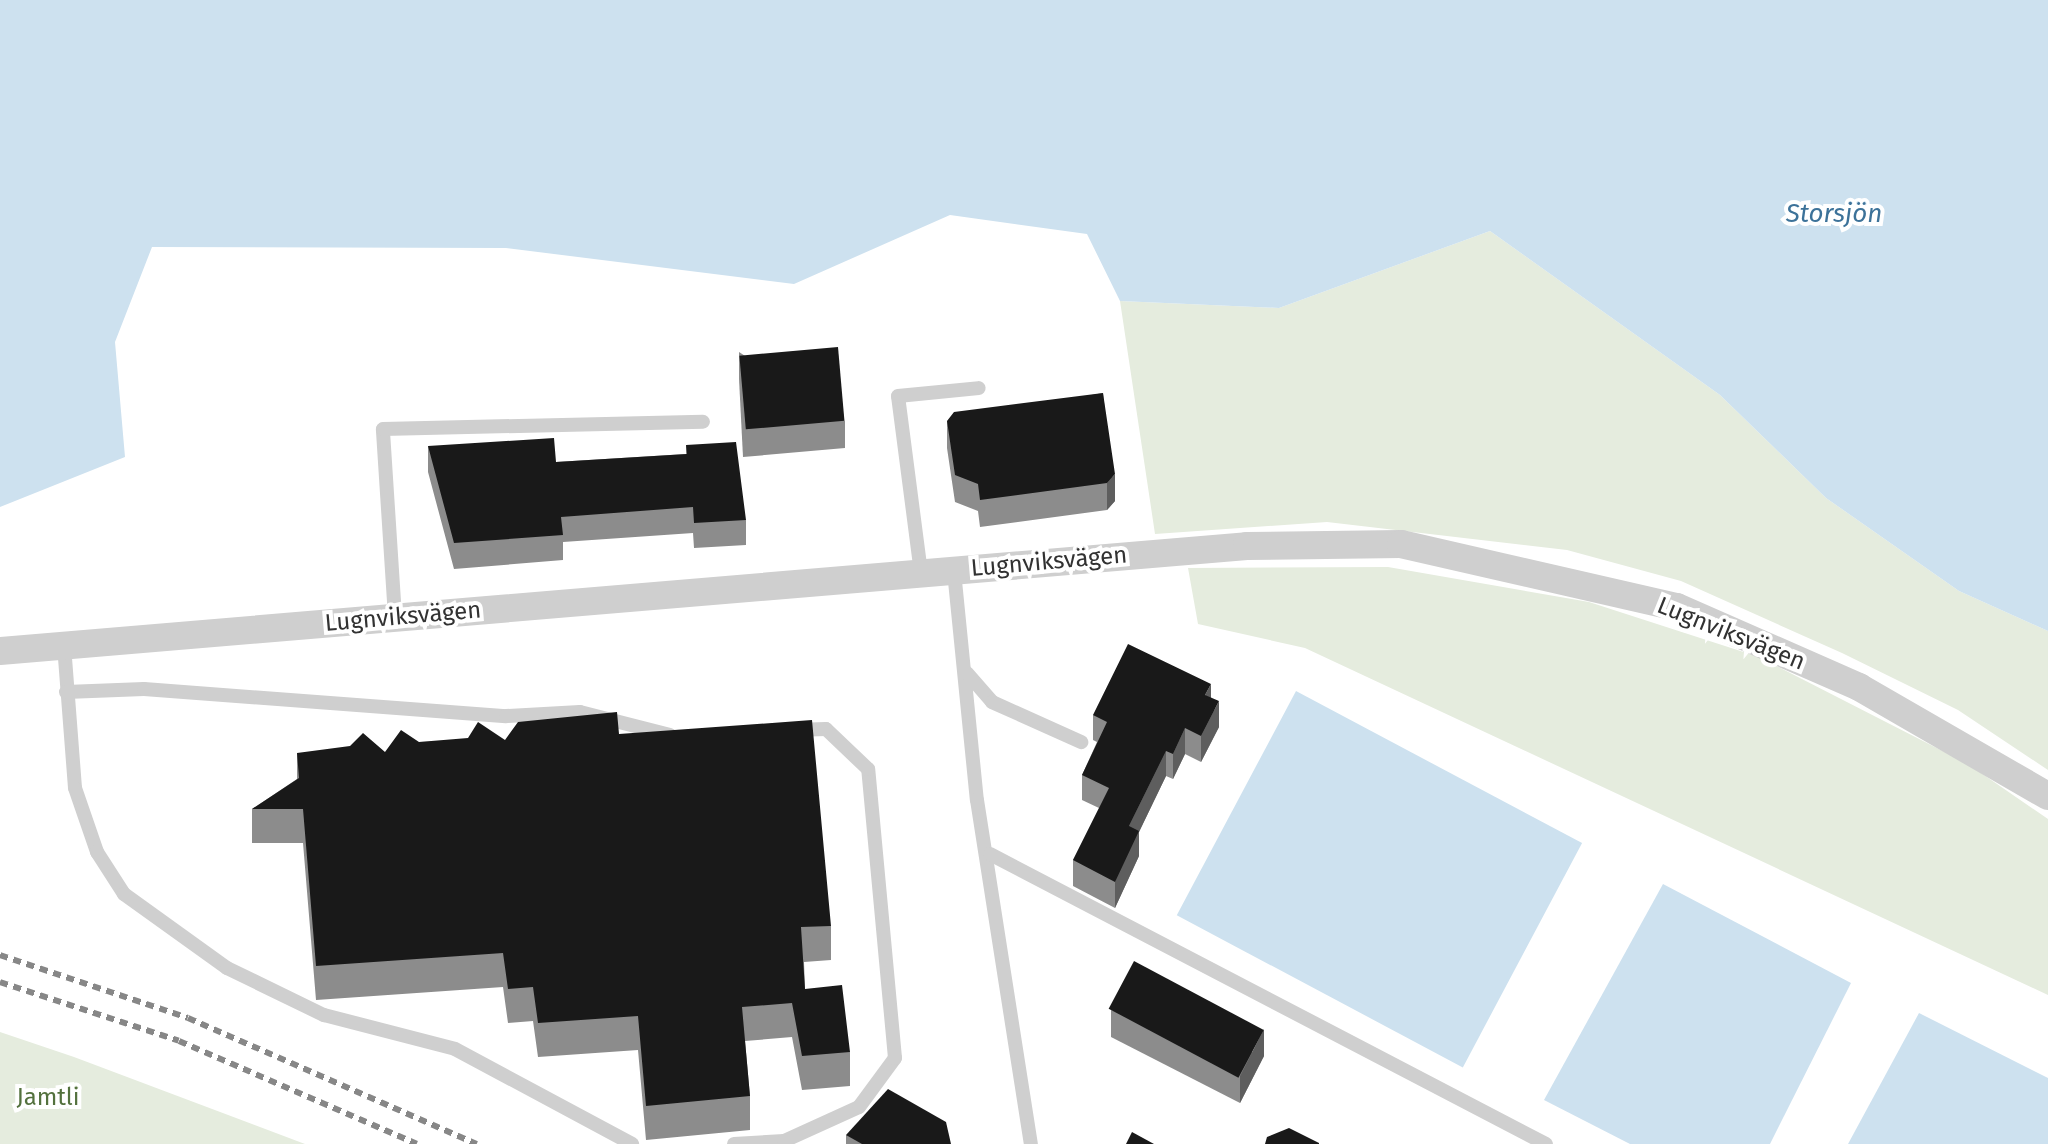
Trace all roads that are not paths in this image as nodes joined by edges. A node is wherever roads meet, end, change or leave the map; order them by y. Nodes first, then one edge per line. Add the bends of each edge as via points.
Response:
1 (979, 388) dead end
2 (703, 422) dead end
3 (954, 571) junction
4 (921, 573) junction
5 (395, 617) junction
6 (64, 645) junction
7 (0, 651) edge
8 (967, 673) junction
9 (66, 692) junction
10 (781, 731) edge
11 (691, 736) edge
12 (1081, 742) dead end
13 (2048, 796) edge
14 (990, 854) junction
15 (632, 1144) edge
16 (734, 1144) edge
17 (1031, 1144) edge
18 (1546, 1144) edge

1 - 4 lane via 898,396
2 - 5 lane via 383,429
3 - 4 street, Lugnviksvägen
3 - 8 lane
3 - 13 street, Lugnviksvägen via 1247,546 1401,544 1677,607 1859,687
4 - 5 street, Lugnviksvägen
5 - 6 street, Lugnviksvägen
6 - 7 street, Lugnviksvägen
6 - 9 lane
8 - 12 lane via 992,702
8 - 14 lane via 977,800
9 - 11 lane via 144,689 506,716 580,712
9 - 15 lane via 75,788 97,852 124,894 170,934 324,1015 455,1049
10 - 16 lane via 826,729 868,769 895,1058 859,1107 784,1141
14 - 17 lane
14 - 18 lane

